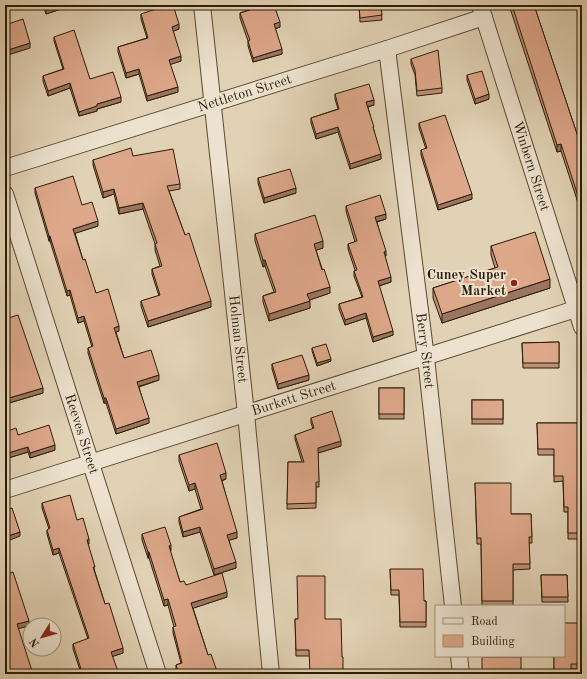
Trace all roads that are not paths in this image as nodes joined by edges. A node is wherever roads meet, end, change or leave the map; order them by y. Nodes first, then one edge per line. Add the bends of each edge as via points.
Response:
1 (202, 5) edge
2 (482, 11) edge
3 (387, 49) junction
4 (212, 103) junction
5 (5, 168) edge
6 (5, 194) edge
7 (579, 308) edge
8 (582, 328) edge
9 (426, 358) junction
10 (246, 414) junction
11 (91, 462) junction
12 (5, 490) edge
13 (453, 605) edge
14 (459, 657) edge
15 (158, 674) edge
16 (271, 674) edge
17 (461, 674) edge

1 - 4 street, Holman Street
2 - 3 street, Nettleton Street
2 - 7 street, Winbern Street
3 - 4 street, Nettleton Street
3 - 9 street, Berry Street
4 - 5 street, Nettleton Street
4 - 10 street, Holman Street
6 - 11 street, Reeves Street
7 - 8 street, Winbern Street
7 - 9 street, Burkett Street
9 - 10 street, Burkett Street
9 - 13 street, Berry Street
10 - 11 street, Burkett Street
10 - 16 street, Holman Street
11 - 12 street, Burkett Street
11 - 15 street, Reeves Street
14 - 17 street

